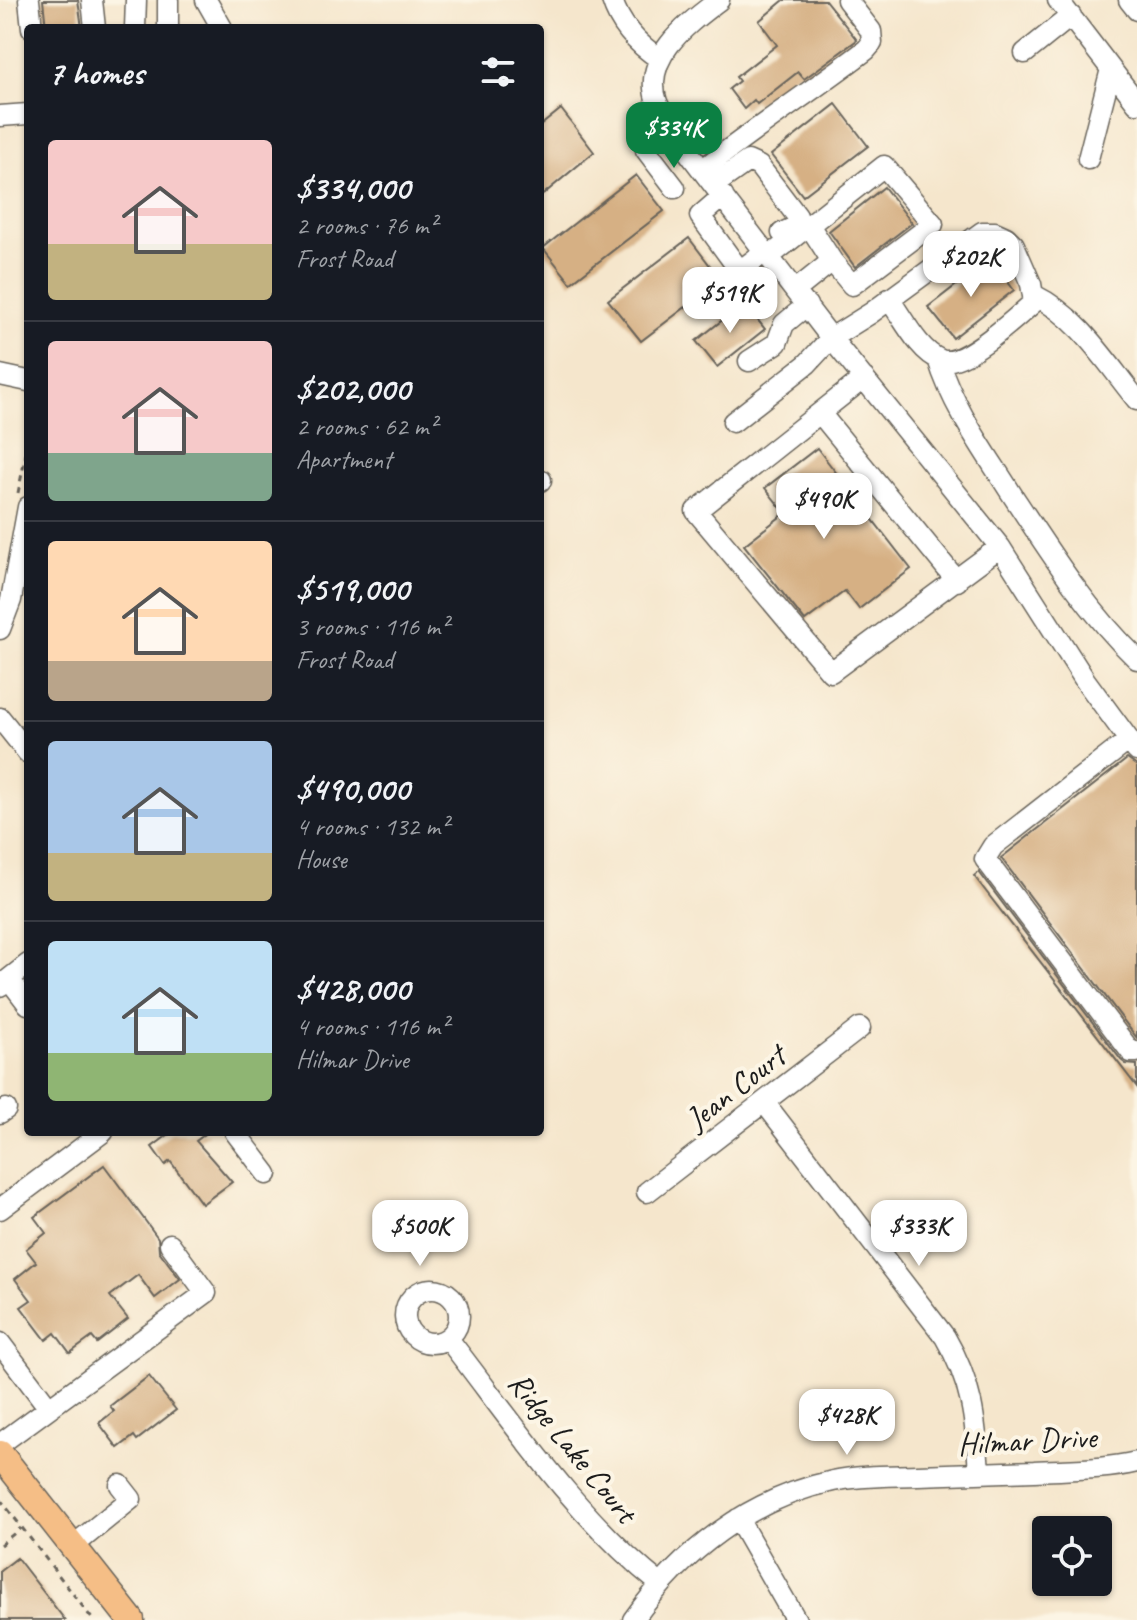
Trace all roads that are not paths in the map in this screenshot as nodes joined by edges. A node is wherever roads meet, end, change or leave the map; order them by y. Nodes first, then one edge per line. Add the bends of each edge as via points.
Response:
1 (29, 0) edge
2 (92, 0) edge
3 (136, 0) edge
4 (168, 0) edge
5 (206, 0) edge
6 (612, 0) edge
7 (719, 0) edge
8 (847, 0) edge
9 (1129, 0) edge
10 (1064, 8) edge
11 (1137, 10) edge
12 (32, 24) edge
13 (95, 24) edge
14 (135, 24) edge
15 (168, 24) edge
16 (220, 24) edge
17 (1025, 53) dead end
18 (660, 59) junction
19 (1111, 69) junction
20 (1137, 103) edge
21 (24, 114) edge
22 (0, 116) edge
23 (668, 123) junction
24 (1088, 159) dead end
25 (713, 183) junction
26 (675, 188) dead end
27 (809, 225) junction
28 (765, 249) junction
29 (832, 261) junction
30 (1034, 295) junction
31 (802, 298) junction
32 (889, 299) junction
33 (831, 338) junction
34 (938, 359) junction
35 (749, 361) dead end
36 (0, 375) edge
37 (864, 378) junction
38 (24, 380) edge
39 (1137, 400) edge
40 (820, 413) junction
41 (733, 422) dead end
42 (1000, 547) junction
43 (24, 556) edge
44 (957, 581) junction
45 (0, 629) edge
46 (1137, 659) edge
47 (0, 718) edge
48 (1133, 746) edge
49 (24, 748) edge
50 (24, 967) edge
51 (4, 982) edge
52 (24, 1000) edge
53 (860, 1028) dead end
54 (1137, 1052) edge
55 (764, 1102) junction
56 (98, 1136) edge
57 (238, 1136) edge
58 (267, 1174) dead end
59 (647, 1192) dead end
60 (0, 1209) edge
61 (170, 1244) dead end
62 (449, 1340) dead end
63 (0, 1343) edge
64 (49, 1408) junction
65 (0, 1444) edge
66 (0, 1454) edge
67 (1137, 1462) edge
68 (979, 1473) junction
69 (120, 1485) dead end
70 (738, 1519) junction
71 (73, 1546) junction
72 (660, 1584) junction
73 (131, 1620) edge
74 (633, 1620) edge
75 (796, 1620) edge

1 - 12 street
2 - 13 street
3 - 14 street
4 - 15 street
5 - 16 street
6 - 18 street via 619,23
7 - 18 street via 676,35
8 - 25 street via 871,31 872,43 801,100 755,128
9 - 11 street
10 - 17 street
10 - 19 street
18 - 23 street via 656,100
19 - 20 street
19 - 24 street
21 - 22 street
23 - 25 street
23 - 26 street via 645,140 646,150
25 - 28 street
25 - 28 street via 700,216 737,267 745,267
25 - 28 street via 748,161 759,166 799,225
27 - 28 street
27 - 29 street
27 - 29 street via 884,166 933,224 852,285
28 - 31 street
29 - 31 street
30 - 32 street via 1014,245 995,232 982,232
30 - 34 street via 1034,302 971,352 956,361
30 - 39 street via 1076,324
31 - 33 street
31 - 35 street via 777,343
32 - 33 street
32 - 34 street
33 - 37 street
33 - 41 street via 807,364
34 - 46 street via 960,411 1053,557 1108,631
36 - 38 street
37 - 40 street
37 - 42 street
40 - 44 street
40 - 44 street via 696,511 831,672
42 - 44 street
42 - 48 street
43 - 45 street
47 - 49 street
48 - 54 street via 993,846 985,859 1131,1052
50 - 51 street
51 - 52 street
53 - 55 street, Jean Court
55 - 59 street, Jean Court
55 - 68 street via 945,1337 972,1401
56 - 60 street
57 - 58 street
61 - 64 street via 206,1293
62 - 72 street, Ridge Lake Court via 577,1505
63 - 64 street
64 - 65 street
66 - 71 main road
67 - 68 street, Hilmar Drive via 1097,1469
68 - 70 street, Hilmar Drive via 833,1481
69 - 71 street via 131,1499
70 - 72 street, Hilmar Drive via 710,1537
70 - 75 street
71 - 73 main road
72 - 74 street, Hilmar Drive

